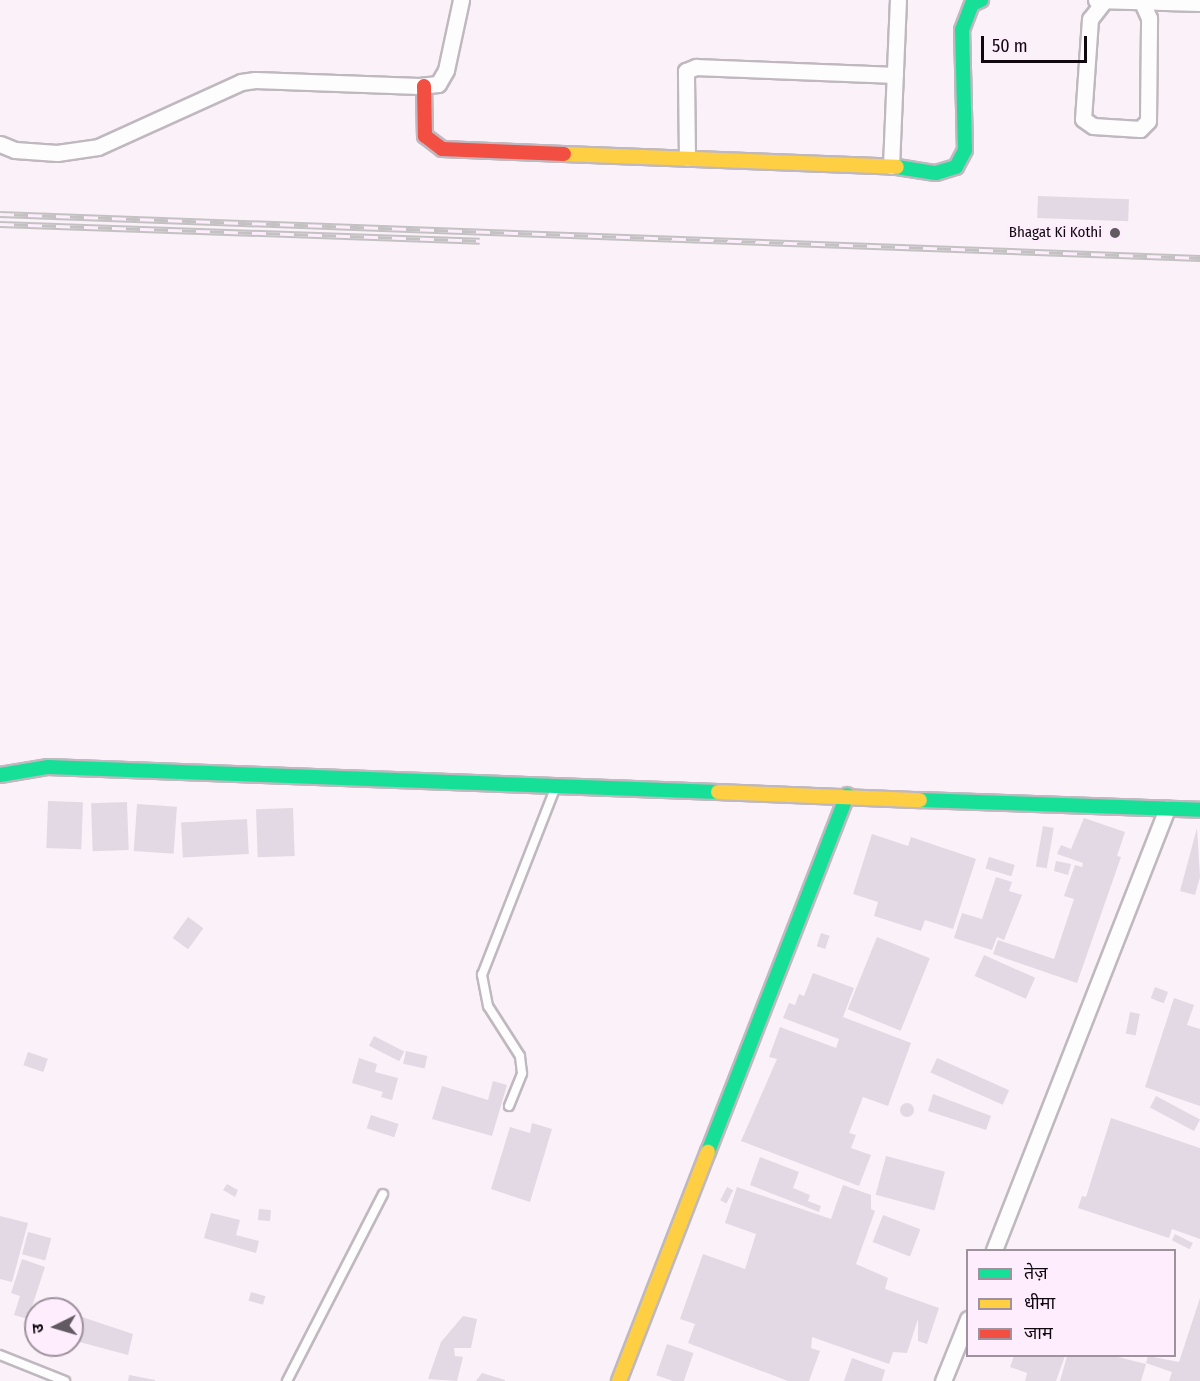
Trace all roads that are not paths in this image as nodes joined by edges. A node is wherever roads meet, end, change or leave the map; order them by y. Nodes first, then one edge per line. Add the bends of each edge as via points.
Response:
1 (461, 0) edge
2 (898, 0) edge
3 (981, 0) edge
4 (1096, 0) edge
5 (1106, 0) edge
6 (1142, 1) edge
7 (1200, 3) edge
8 (895, 75) junction
9 (424, 86) junction
10 (0, 144) edge
11 (687, 158) junction
12 (891, 166) junction
13 (0, 775) edge
14 (557, 783) junction
15 (847, 795) junction
16 (1167, 809) junction
17 (1200, 810) edge
18 (509, 1106) dead end
19 (383, 1194) dead end
20 (995, 1249) edge
21 (966, 1324) edge
22 (0, 1355) edge
23 (65, 1381) edge
24 (287, 1381) edge
25 (619, 1381) edge
26 (943, 1381) edge

1 - 9 street via 447,70 438,84
2 - 8 street
3 - 12 street via 972,4 962,30 965,150 956,167 936,173
4 - 5 street
5 - 6 street
5 - 6 street via 1090,19 1083,119 1093,126 1140,129 1148,121 1149,18
6 - 7 street
8 - 11 street via 696,67 687,71 684,80
8 - 12 street
9 - 10 street via 255,80 241,82 98,147 57,153 15,150
9 - 11 street via 425,136 442,149
11 - 12 street
13 - 14 street via 48,767
14 - 15 street
14 - 18 lane via 483,975 488,1006 520,1056 522,1073
15 - 16 street
15 - 25 street
16 - 17 street
16 - 20 street
19 - 24 lane
21 - 26 street
22 - 23 lane

